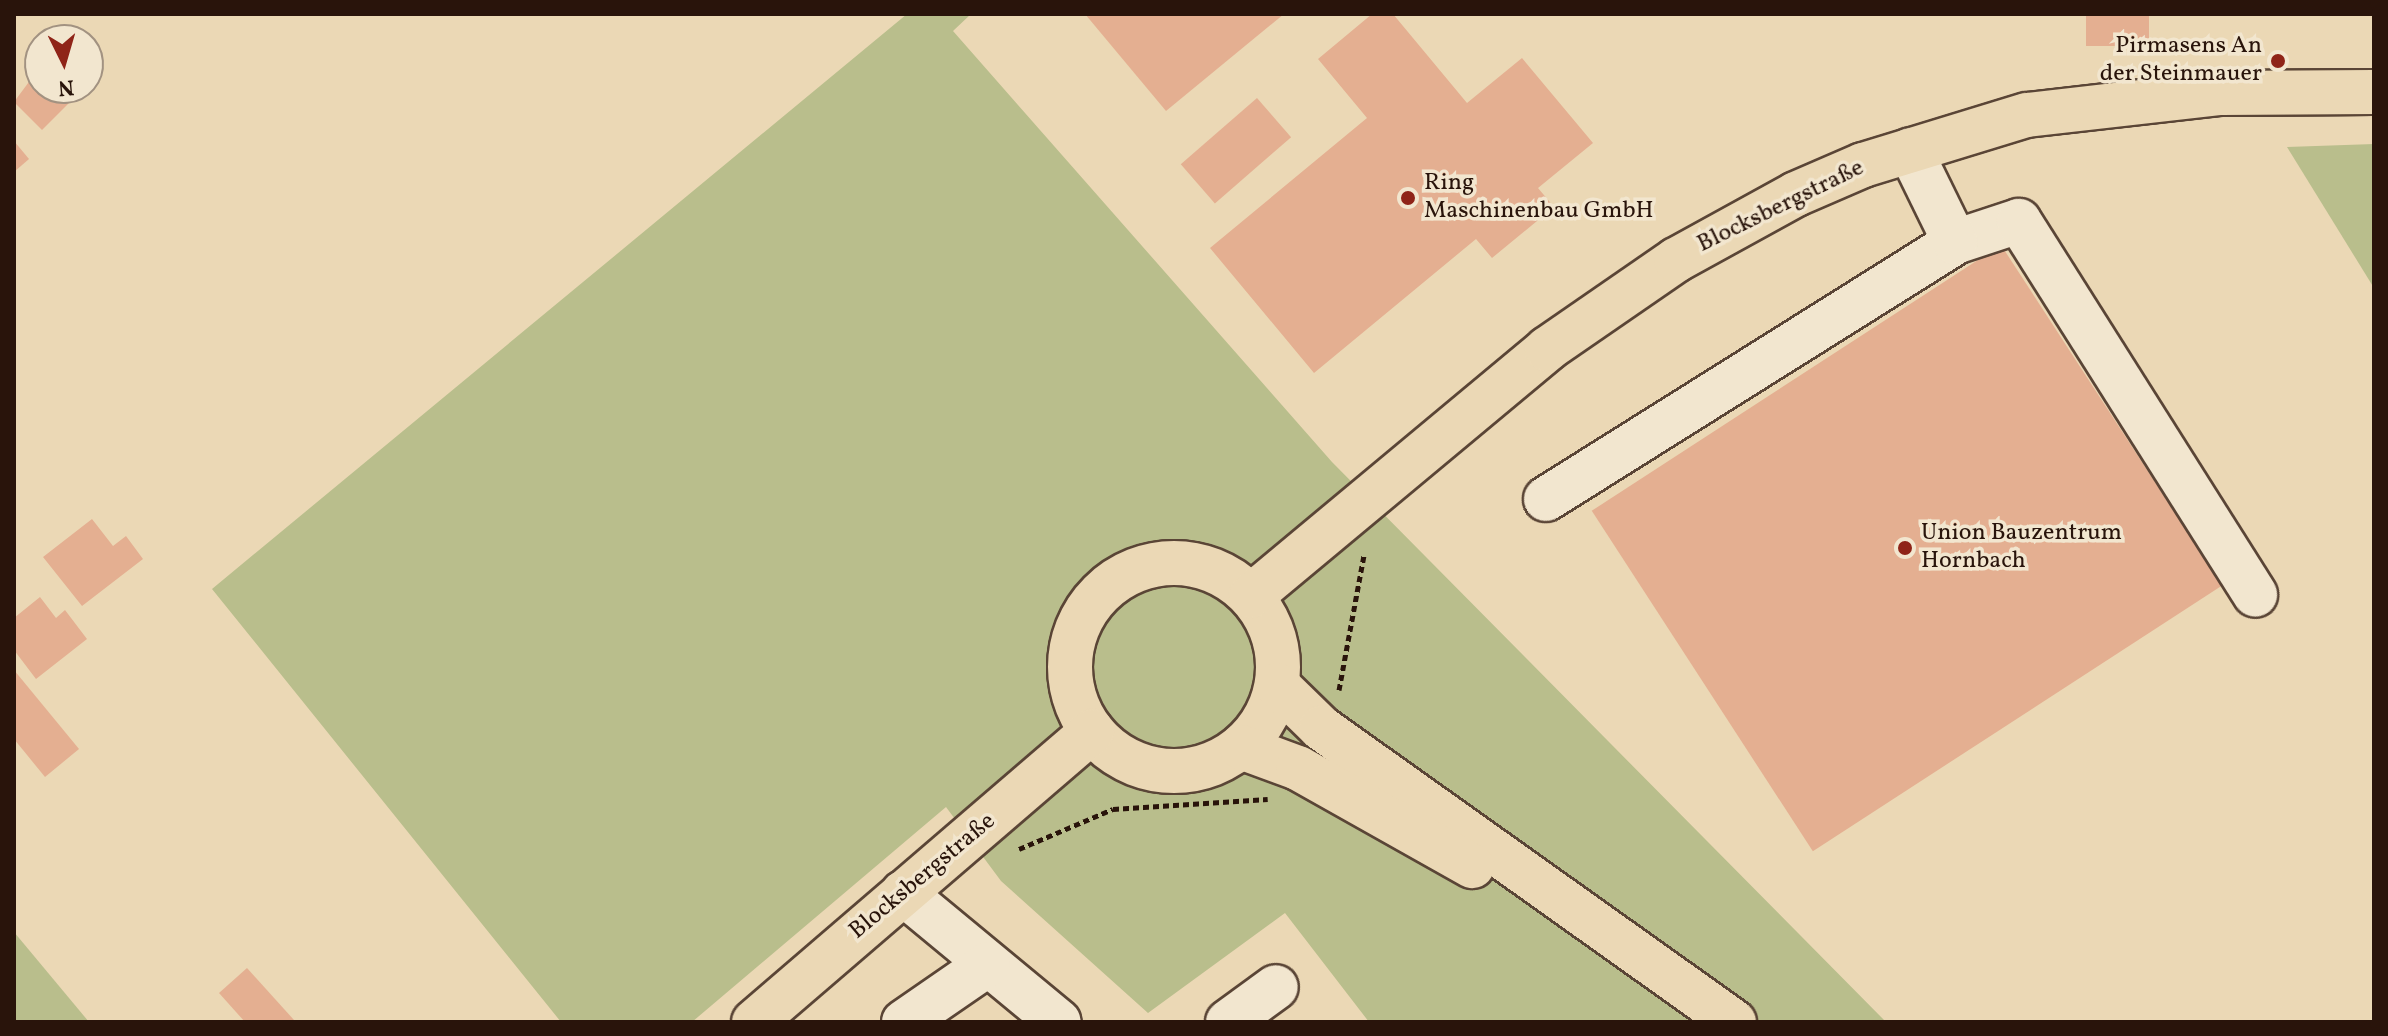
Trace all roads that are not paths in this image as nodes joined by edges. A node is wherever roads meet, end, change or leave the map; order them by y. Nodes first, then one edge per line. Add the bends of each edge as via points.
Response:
1 (2374, 92) edge
2 (1910, 150) junction
3 (1955, 242) junction
4 (1546, 499) dead end
5 (2255, 595) dead end
6 (1251, 596) junction
7 (1277, 685) junction
8 (1092, 731) junction
9 (1241, 747) junction
10 (903, 893) junction
11 (988, 964) junction
12 (1673, 980) junction
13 (1276, 987) dead end
14 (754, 1022) edge
15 (904, 1022) edge
16 (1059, 1022) edge
17 (1228, 1022) edge
18 (1734, 1022) edge

1 - 2 main road, Blocksbergstraße via 2221,93 2090,106 2027,115
2 - 3 lane
2 - 6 main road, Blocksbergstraße via 1796,194 1676,260 1547,349
3 - 4 lane
3 - 5 lane via 2019,221
6 - 7 main road via 1275,643
6 - 8 main road via 1223,574 1189,563 1154,564 1103,592 1076,630 1070,665 1075,699
7 - 9 main road via 1264,719
7 - 12 main road via 1321,728
8 - 9 main road via 1112,750 1163,770 1191,769
8 - 10 main road, Blocksbergstraße
9 - 12 main road via 1298,768
10 - 11 lane
10 - 14 main road, Blocksbergstraße
11 - 15 lane
11 - 16 lane
12 - 18 main road
13 - 17 lane

